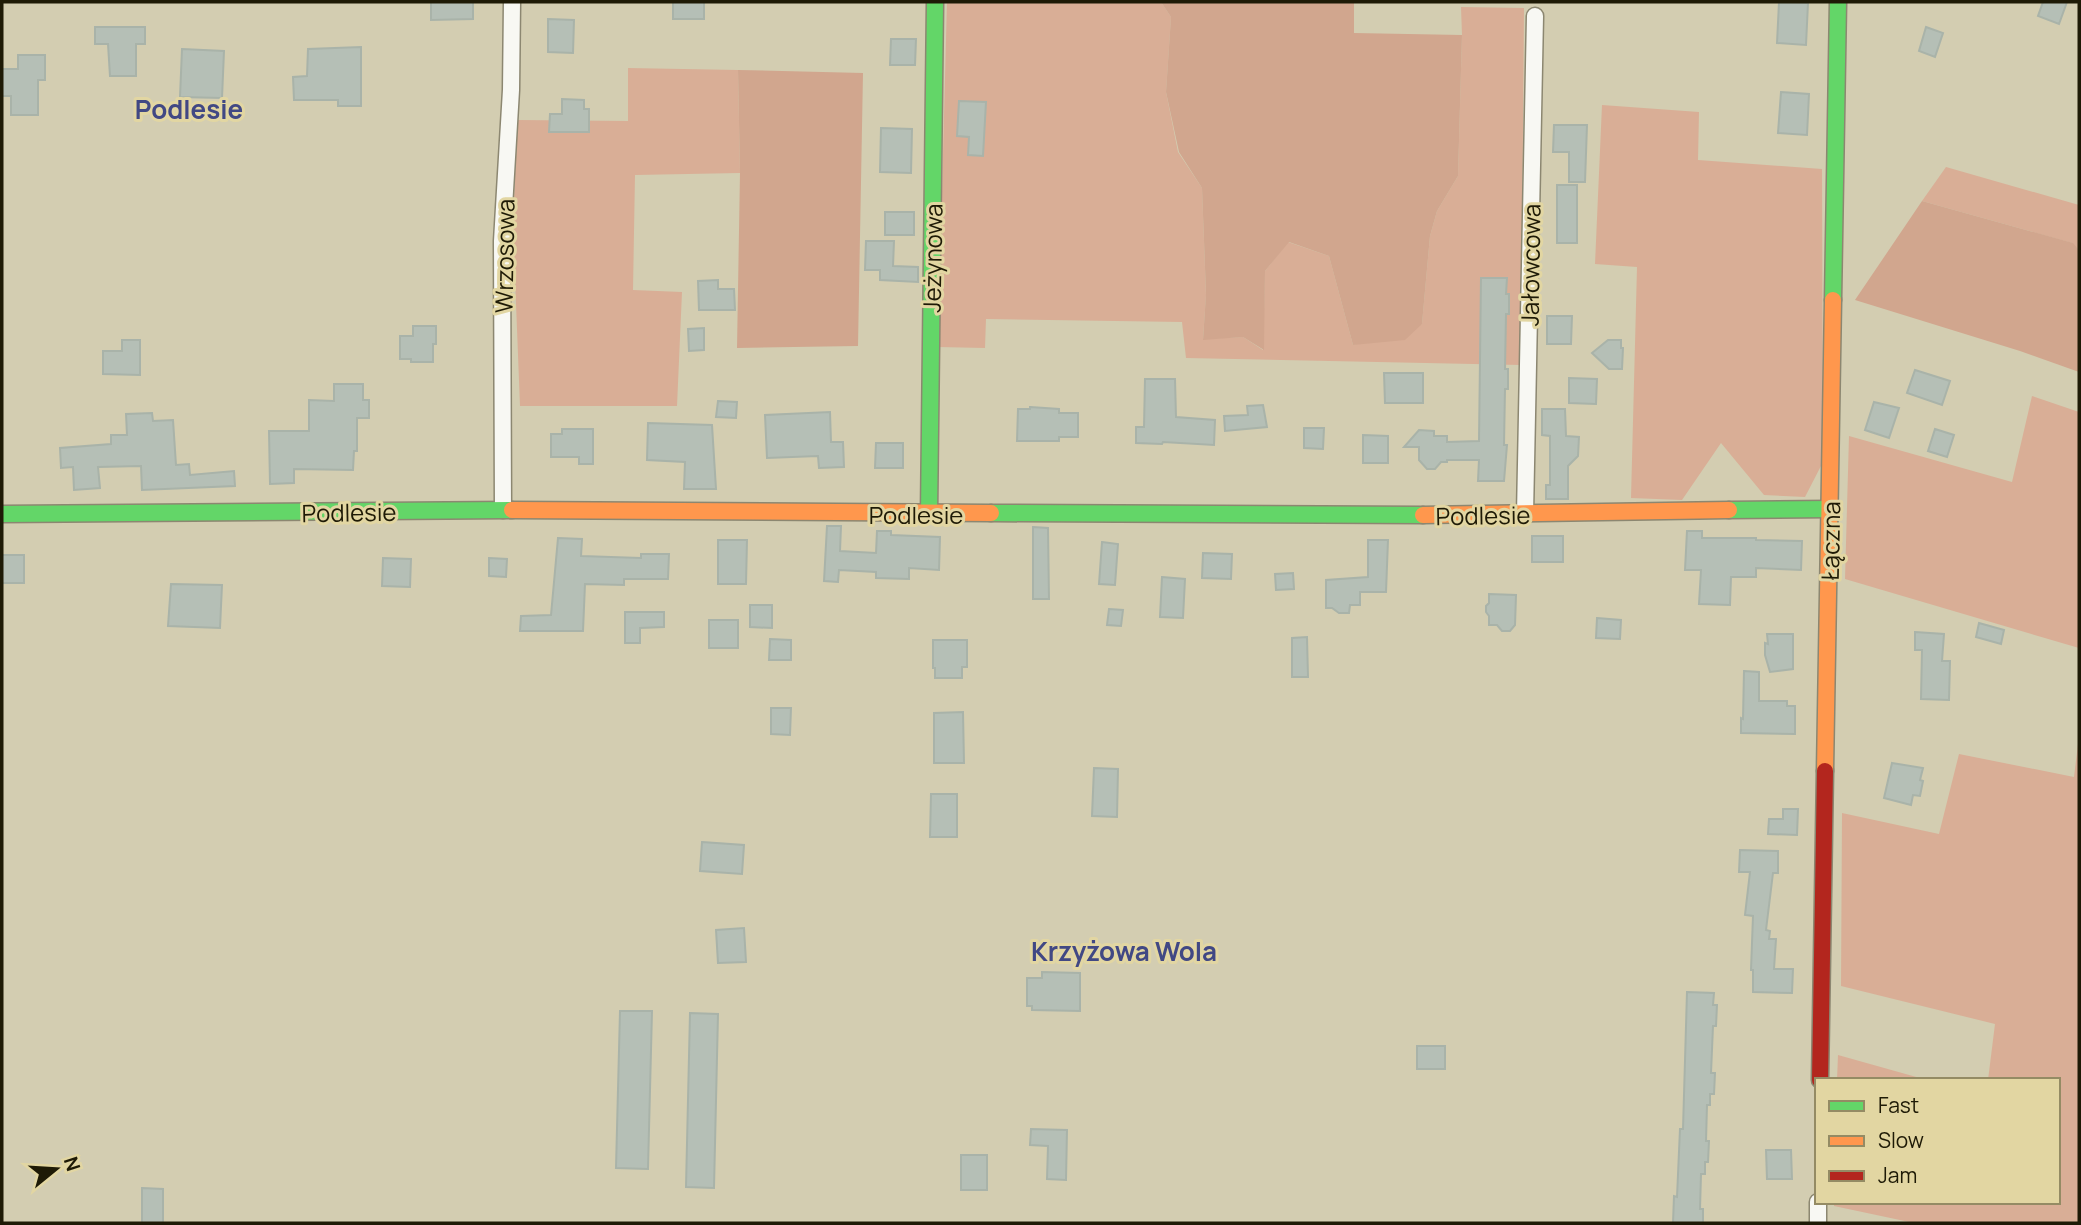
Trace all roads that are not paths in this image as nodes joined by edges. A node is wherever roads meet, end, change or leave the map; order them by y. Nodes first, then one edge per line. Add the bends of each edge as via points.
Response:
1 (512, 2) edge
2 (935, 2) edge
3 (1838, 2) edge
4 (1535, 16) dead end
5 (1831, 509) junction
6 (503, 510) junction
7 (2, 514) edge
8 (929, 514) junction
9 (1525, 514) junction
10 (1820, 1078) edge
11 (1818, 1204) edge
12 (1818, 1223) edge

1 - 6 street, Wrzosowa via 502,241
2 - 8 street, Jeżynowa
3 - 5 street, Łączna
4 - 9 street, Jałowcowa
5 - 9 street, Podlesie
5 - 10 street, Łączna
6 - 7 street, Podlesie
6 - 8 street, Podlesie
8 - 9 street, Podlesie
11 - 12 street

